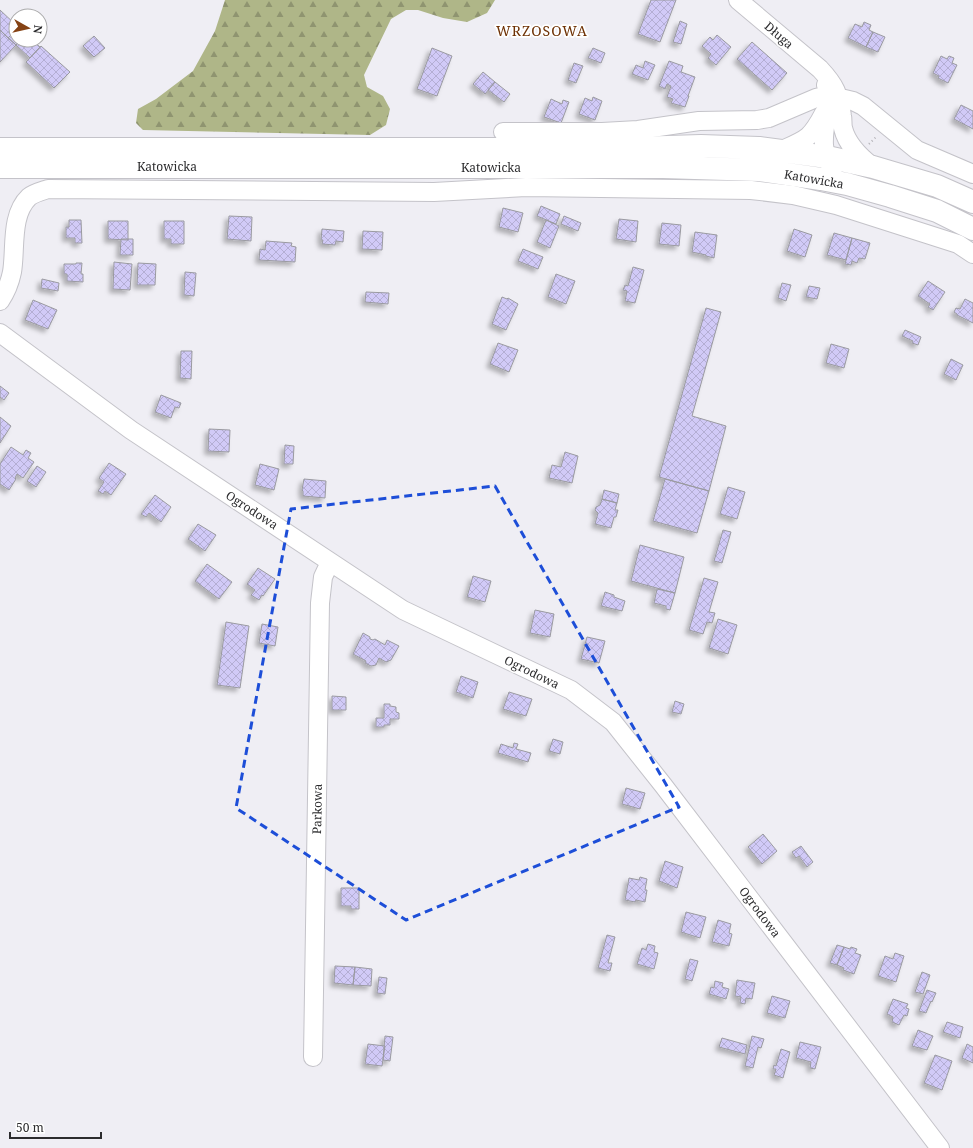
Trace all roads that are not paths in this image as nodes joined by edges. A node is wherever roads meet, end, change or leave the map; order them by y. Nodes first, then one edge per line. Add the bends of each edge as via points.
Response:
1 (738, 0) edge
2 (831, 100) junction
3 (843, 129) junction
4 (503, 132) dead end
5 (0, 149) edge
6 (782, 150) junction
7 (827, 157) junction
8 (0, 167) edge
9 (873, 167) junction
10 (782, 172) junction
11 (973, 174) edge
12 (847, 184) junction
13 (973, 202) edge
14 (973, 229) edge
15 (973, 254) edge
16 (0, 301) edge
17 (0, 333) edge
18 (330, 562) junction
19 (313, 1057) dead end
20 (940, 1148) edge

1 - 2 street, Długa via 830,80 835,88
2 - 3 street, Długa
2 - 4 street via 816,98 770,118 757,120 699,121 638,130 602,132
2 - 6 street via 812,134
2 - 7 street via 824,141
2 - 11 street via 853,101 863,106 917,150
3 - 7 street via 836,146
3 - 9 street, Długa via 852,147
5 - 6 main road, Katowicka via 475,150 701,146
6 - 7 main road, Katowicka
7 - 9 main road, Katowicka
7 - 10 street via 815,164
7 - 12 street via 831,166
8 - 10 main road, Katowicka via 663,167
9 - 13 main road, Katowicka via 937,186
10 - 12 main road, Katowicka
12 - 14 main road, Katowicka via 937,211
15 - 16 street via 958,244 836,205 793,195 751,190 526,187 434,192 48,189 37,192 21,208 17,220 12,271
17 - 18 street, Ogrodowa via 131,430
18 - 19 street, Parkowa via 323,577 320,603
18 - 20 street, Ogrodowa via 403,610 572,690 613,722

